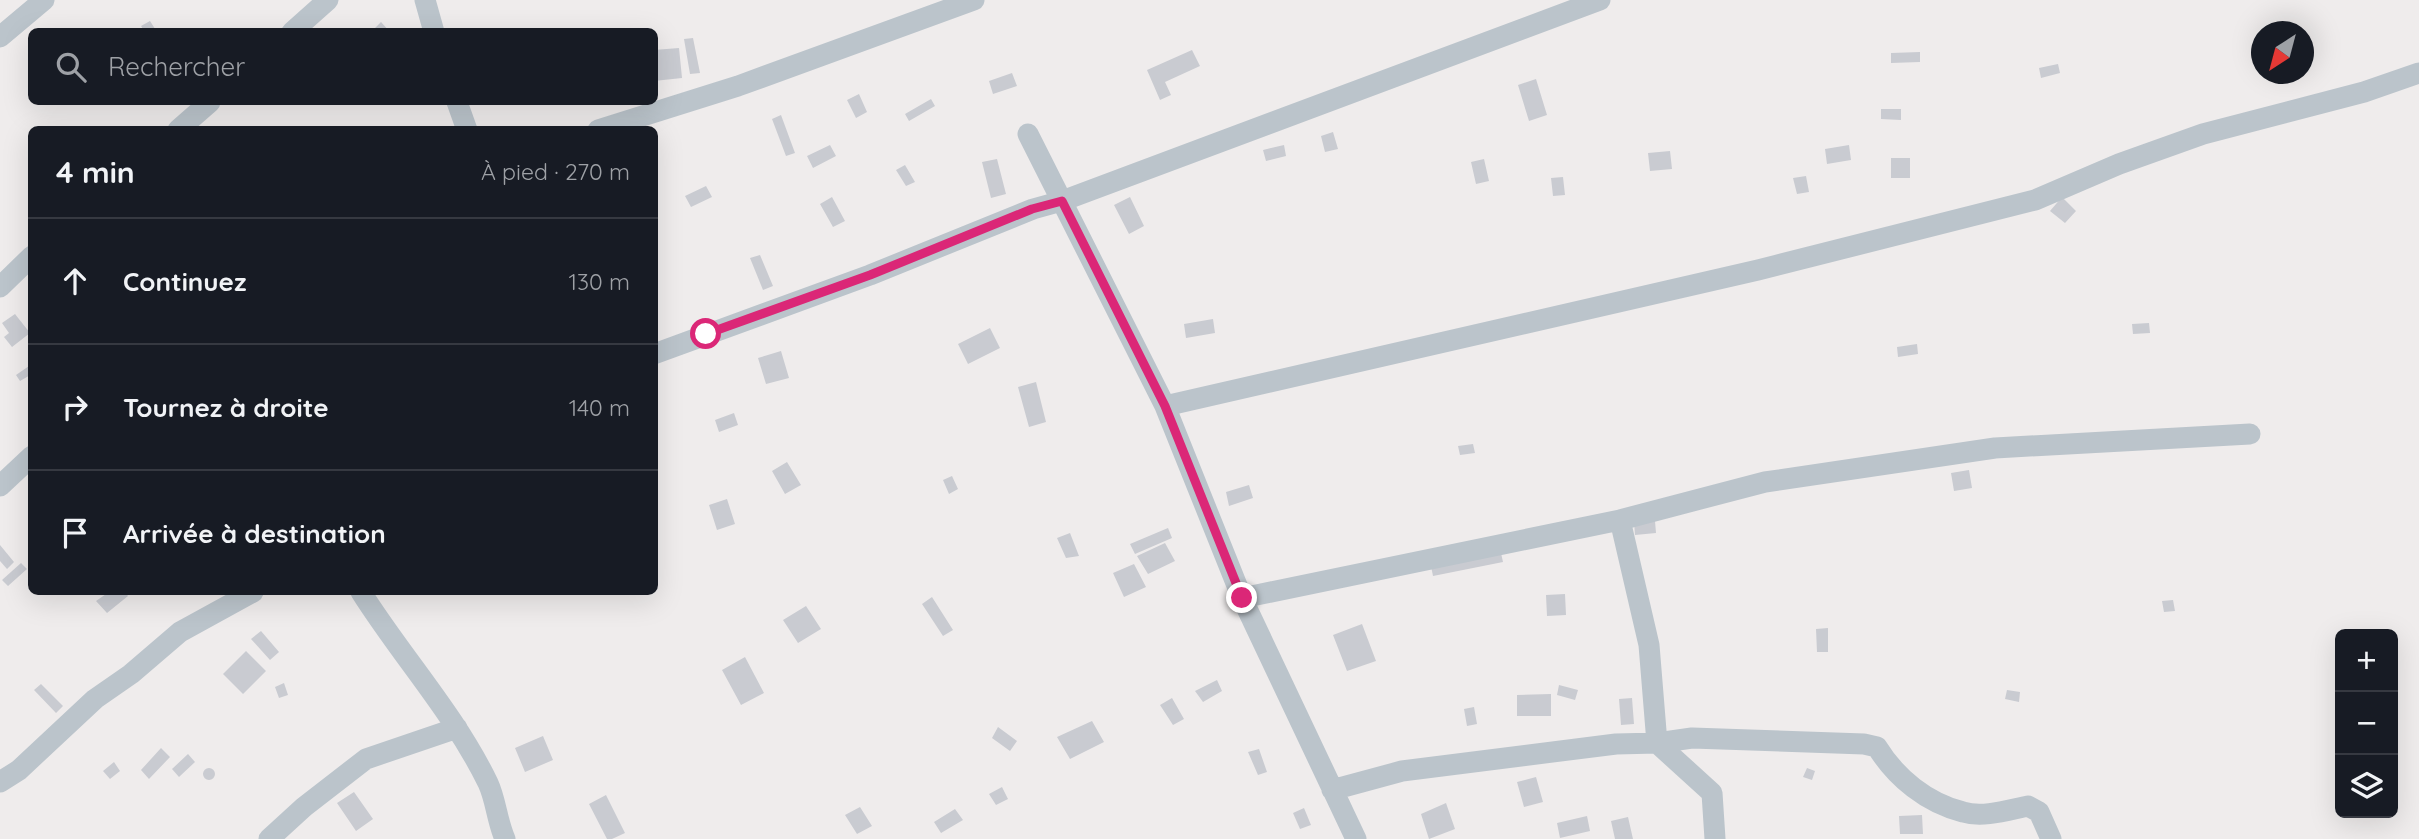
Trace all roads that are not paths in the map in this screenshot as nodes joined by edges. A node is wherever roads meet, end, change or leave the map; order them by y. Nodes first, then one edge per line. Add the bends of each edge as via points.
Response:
1 (44, 0) edge
2 (328, 0) edge
3 (425, 0) edge
4 (974, 0) edge
5 (1600, 0) edge
6 (935, 8) edge
7 (296, 28) edge
8 (434, 28) edge
9 (0, 37) edge
10 (2419, 73) edge
11 (207, 105) edge
12 (458, 105) edge
13 (183, 126) edge
14 (466, 126) edge
15 (611, 126) edge
16 (1028, 134) dead end
17 (1062, 201) junction
18 (28, 260) edge
19 (0, 287) edge
20 (658, 353) edge
21 (1165, 406) junction
22 (2250, 433) dead end
23 (28, 460) edge
24 (0, 486) edge
25 (1620, 520) junction
26 (248, 595) edge
27 (363, 595) edge
28 (1242, 598) junction
29 (457, 728) junction
30 (1657, 743) junction
31 (0, 782) edge
32 (1332, 790) junction
33 (269, 839) edge
34 (505, 839) edge
35 (1356, 839) edge
36 (1715, 839) edge
37 (2051, 839) edge

1 - 9 street
2 - 7 street
3 - 8 street
4 - 6 street
5 - 17 street
6 - 15 street via 738,86
10 - 21 street via 2203,134 2035,200 1758,270
11 - 13 street
12 - 14 street
16 - 17 street
17 - 20 street
17 - 21 street
18 - 19 street
21 - 28 street
22 - 25 street via 1995,448 1765,482
23 - 24 street
25 - 28 street
25 - 30 street via 1649,645
26 - 31 street via 180,632
27 - 29 street
28 - 32 street
29 - 33 street via 366,759
29 - 34 street via 489,786
30 - 32 street via 1583,747 1402,771
30 - 36 street via 1712,793
30 - 37 street via 1692,738 1877,747 1891,769 1924,795 1964,813 2000,813 2028,806 2039,812
32 - 35 street

